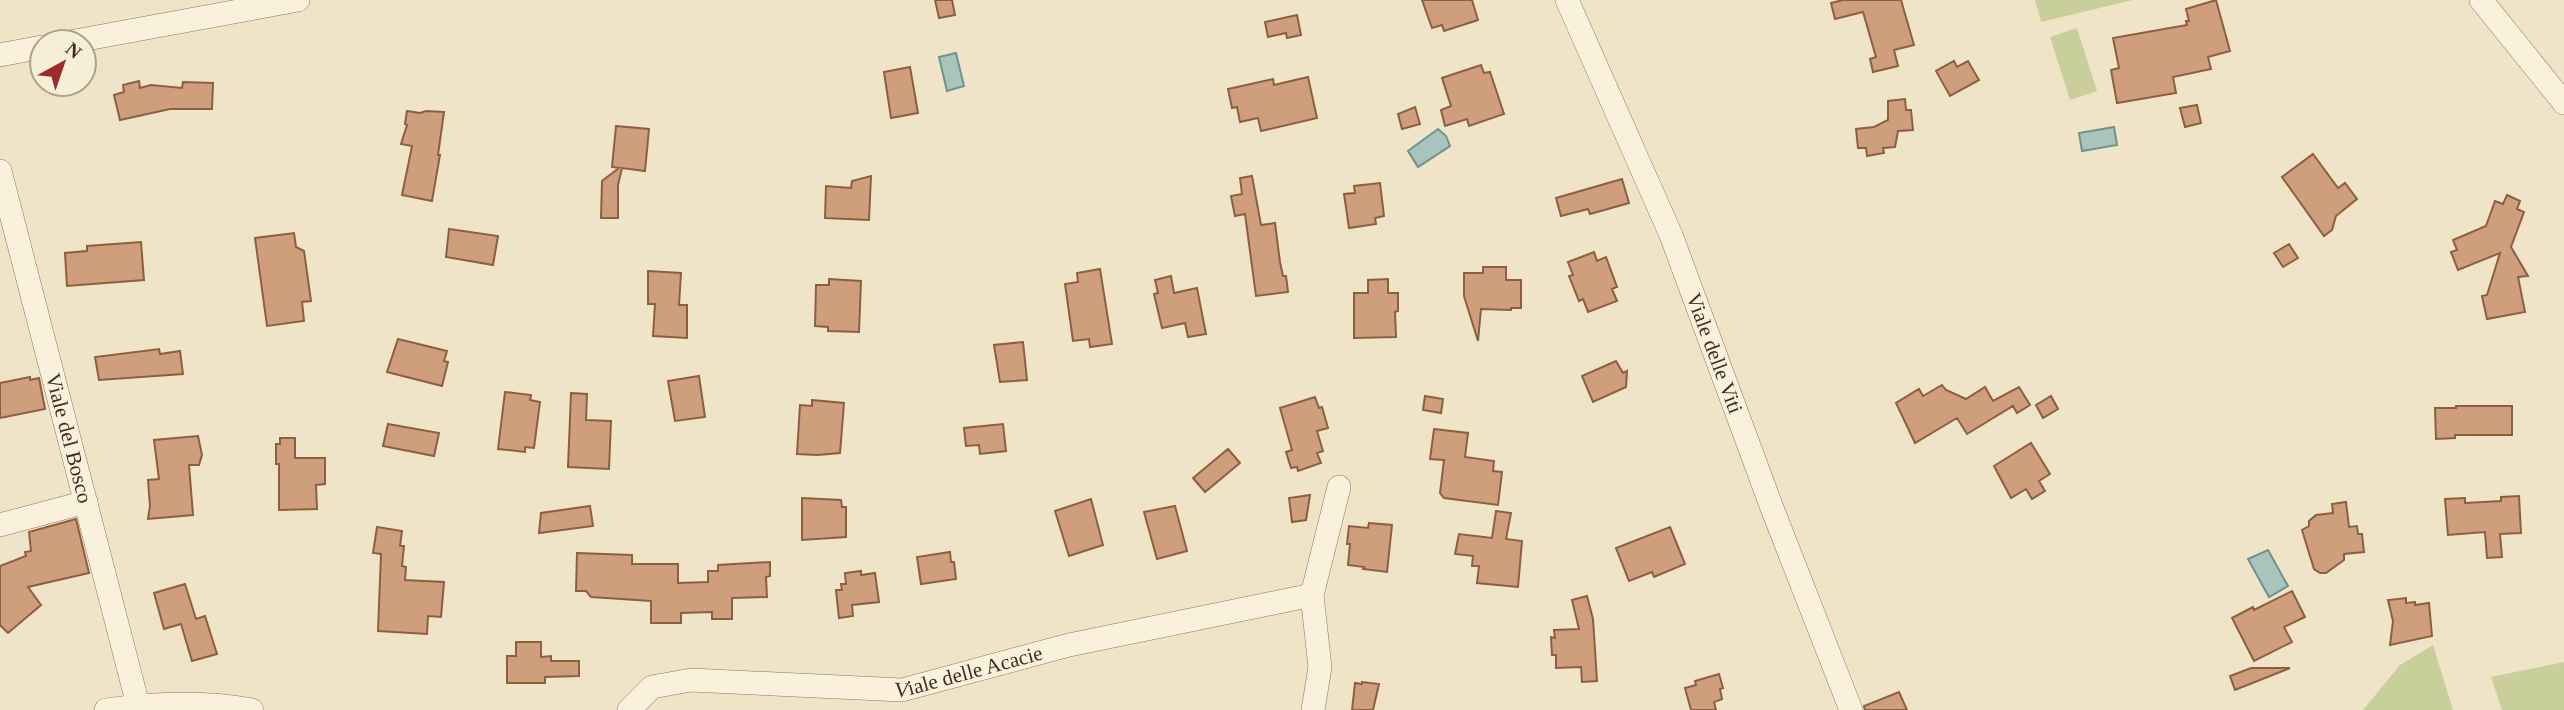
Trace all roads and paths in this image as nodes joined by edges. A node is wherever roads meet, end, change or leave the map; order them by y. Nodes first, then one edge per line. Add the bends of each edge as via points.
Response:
1 (298, 0) edge
2 (1567, 0) edge
3 (2481, 0) edge
4 (98, 37) edge
5 (28, 50) edge
6 (0, 55) edge
7 (2564, 103) edge
8 (0, 171) edge
9 (1339, 487) dead end
10 (86, 502) junction
11 (0, 525) edge
12 (1312, 595) junction
13 (138, 705) junction
14 (186, 707) edge
15 (106, 710) edge
16 (252, 710) edge
17 (629, 710) edge
18 (1313, 710) edge
19 (1852, 710) edge

1 - 4 street
2 - 19 street, Viale delle Viti via 1671,235
3 - 7 street
5 - 6 street
8 - 10 street, Viale del Bosco
9 - 12 street
10 - 11 street
10 - 13 street, Viale del Bosco
12 - 17 street, Viale delle Acacie via 1069,645 902,690 691,680 652,687
12 - 18 street via 1320,667
13 - 14 street
13 - 15 street
14 - 16 street

